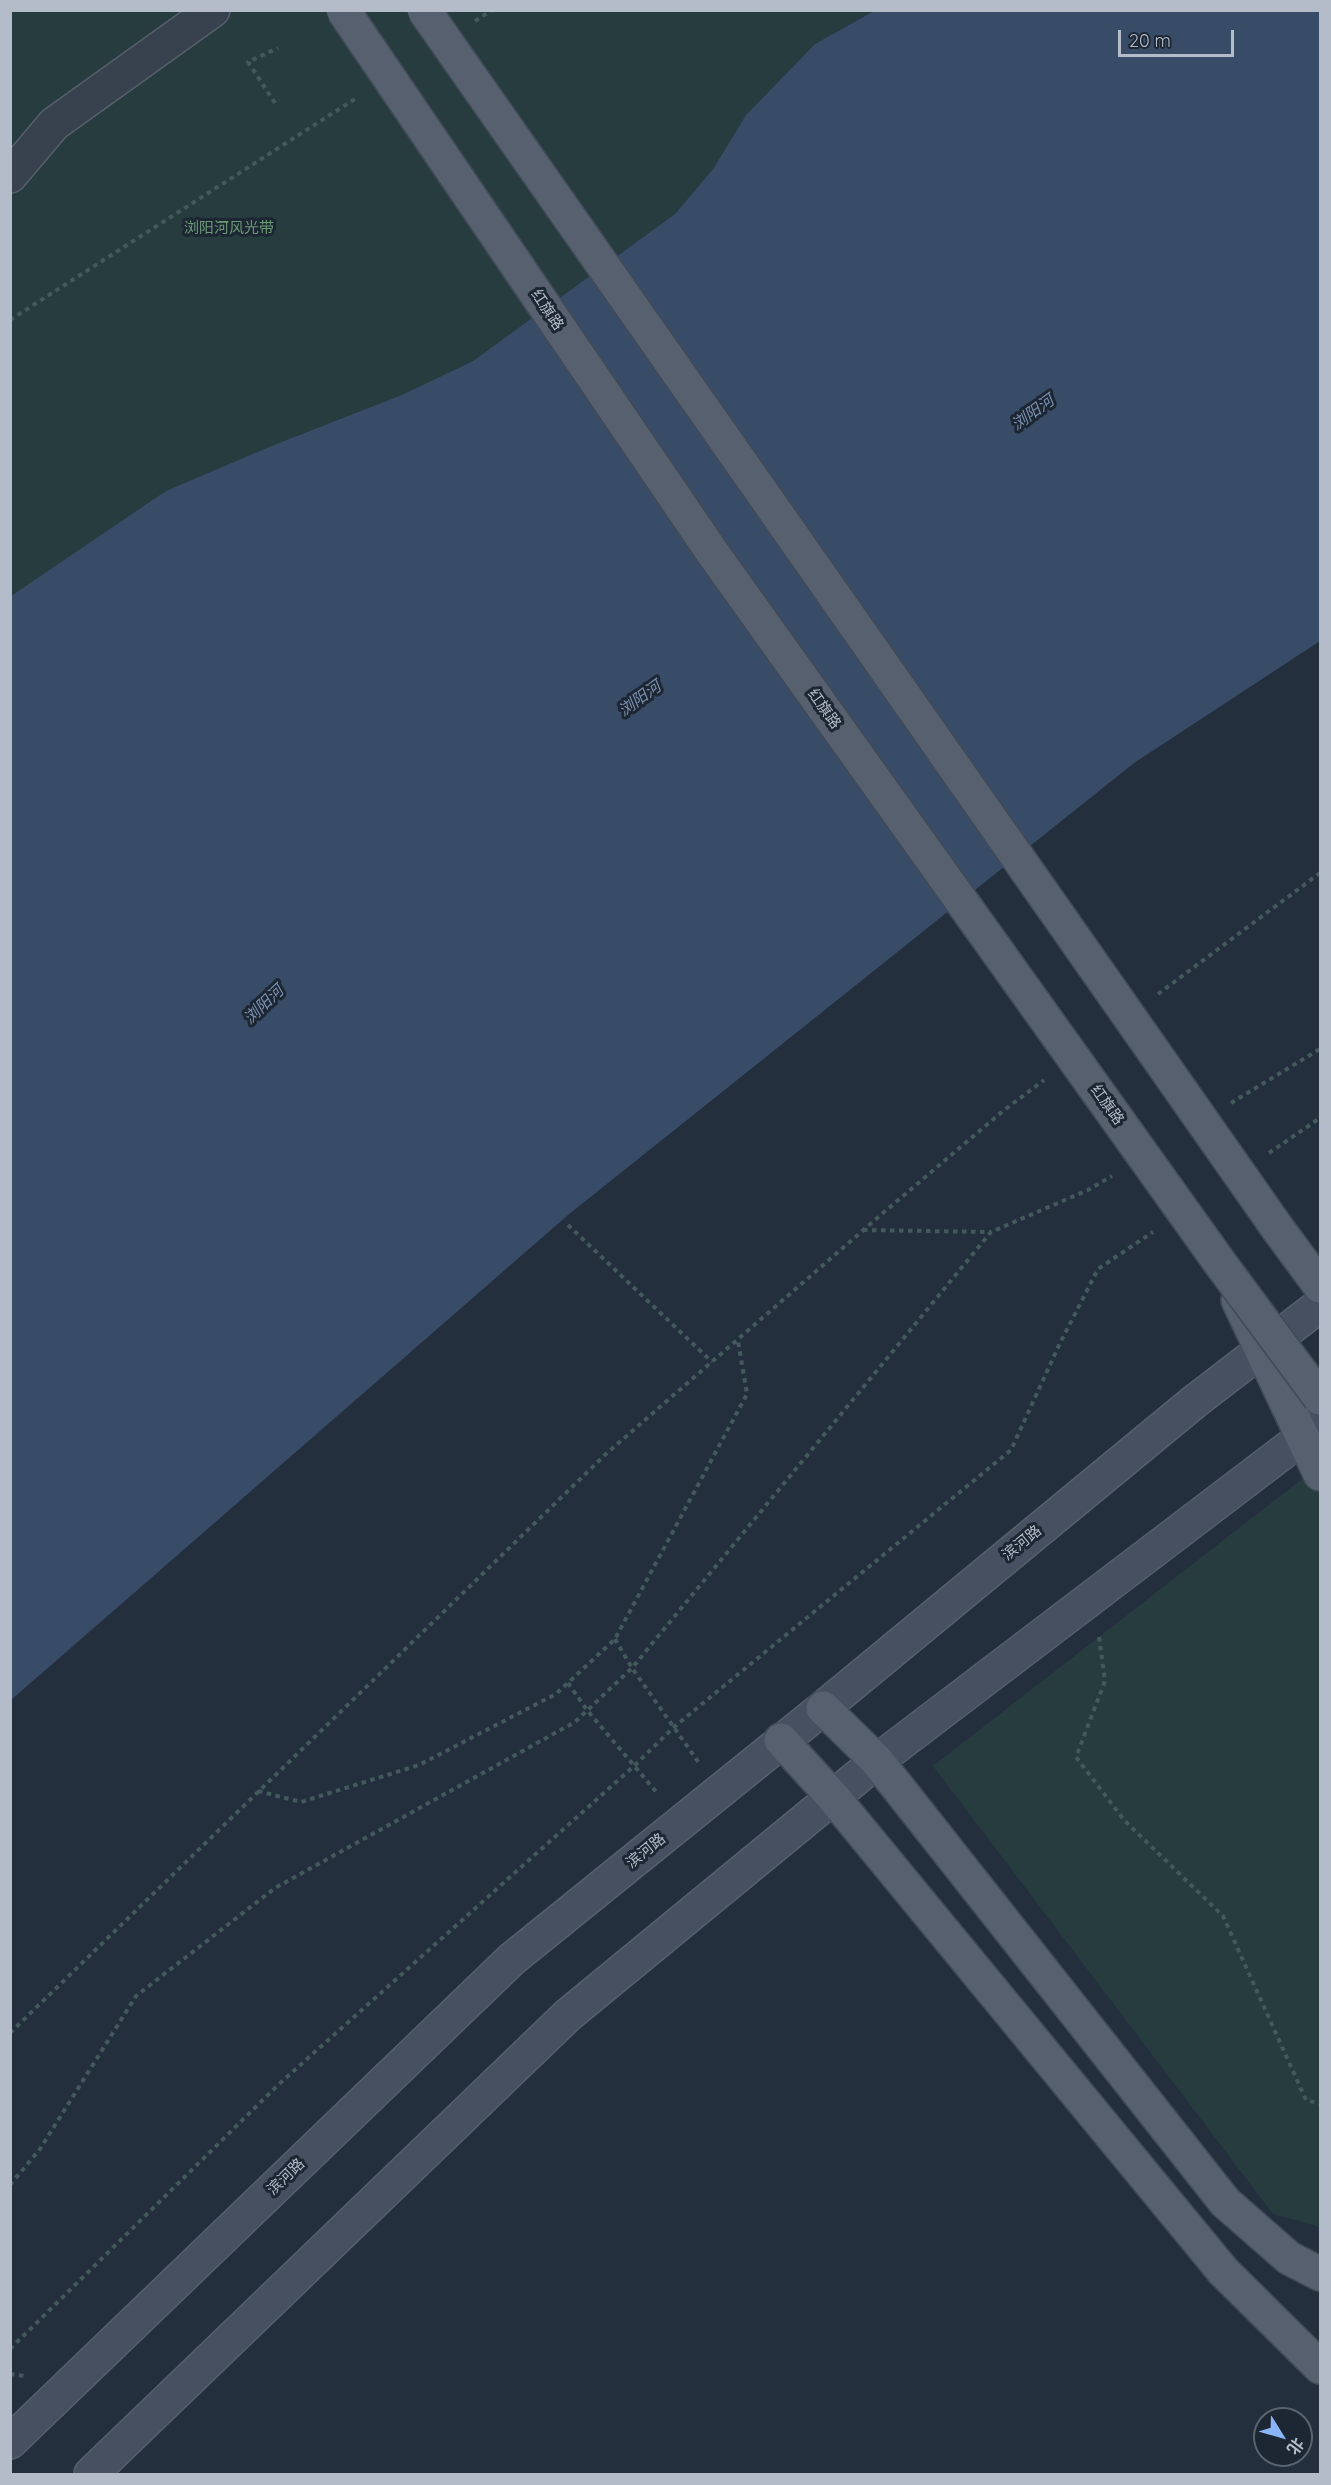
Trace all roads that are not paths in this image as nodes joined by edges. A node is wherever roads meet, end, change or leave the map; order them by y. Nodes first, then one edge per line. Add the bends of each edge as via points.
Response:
1 (213, 10) edge
2 (343, 10) edge
3 (424, 10) edge
4 (10, 176) edge
5 (1278, 1229) junction
6 (1220, 1263) junction
7 (1320, 1275) edge
8 (1320, 1286) edge
9 (1320, 1305) edge
10 (1320, 1398) edge
11 (1320, 1424) edge
12 (1320, 1474) edge
13 (823, 1708) junction
14 (781, 1740) junction
15 (877, 1761) junction
16 (833, 1797) junction
17 (1320, 2274) edge
18 (1320, 2367) edge
19 (10, 2442) edge
20 (91, 2475) edge

1 - 4 street via 54,124
2 - 6 main road, 红旗路, bridge via 712,552
3 - 5 main road, bridge
5 - 7 main road
5 - 8 main road, bridge
6 - 10 main road, 红旗路, bridge
6 - 12 main road
9 - 13 main road, 滨河路 via 1185,1410
11 - 15 main road
13 - 14 main road, 滨河路
13 - 15 main road
14 - 16 main road
14 - 19 main road, 滨河路 via 512,1959
15 - 16 main road
15 - 17 main road via 1225,2202 1289,2258
16 - 18 main road via 1223,2271
16 - 20 main road via 567,2015

